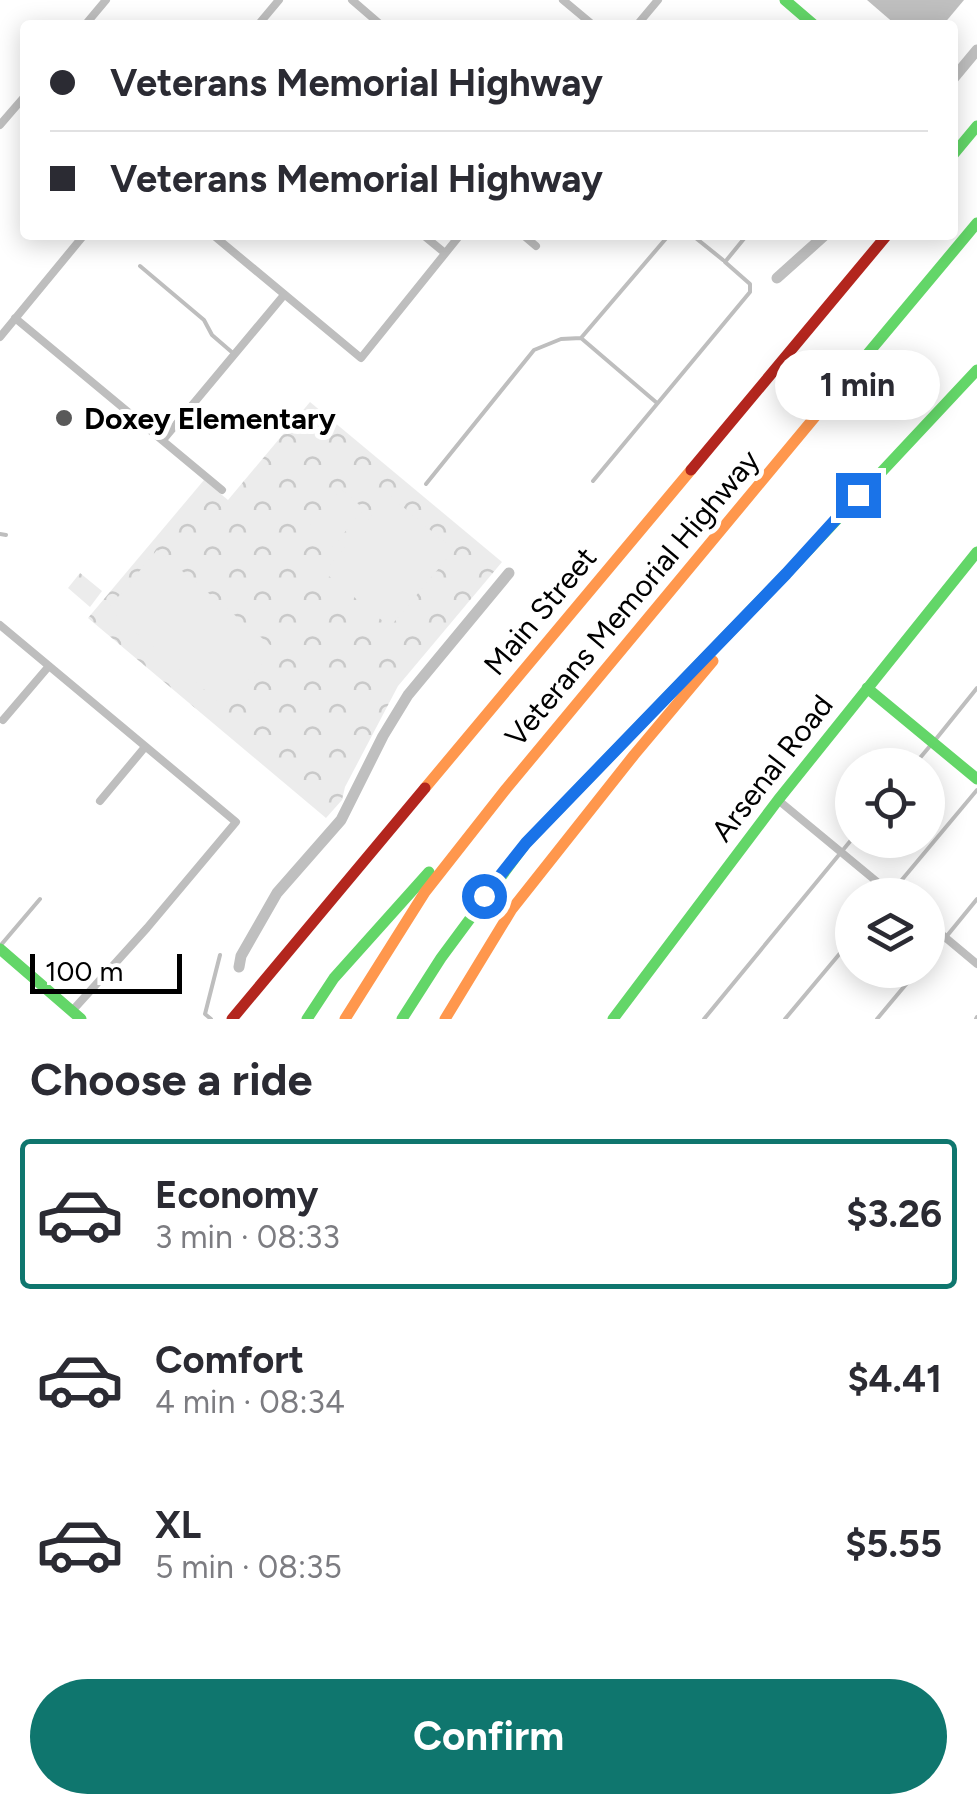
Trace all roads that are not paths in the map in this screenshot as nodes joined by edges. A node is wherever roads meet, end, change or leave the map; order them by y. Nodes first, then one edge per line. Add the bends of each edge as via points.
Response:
1 (106, 0) edge
2 (279, 0) edge
3 (352, 0) edge
4 (563, 0) edge
5 (658, 0) edge
6 (784, 0) edge
7 (262, 1) edge
8 (272, 9) junction
9 (89, 20) edge
10 (262, 20) edge
11 (376, 20) edge
12 (587, 20) edge
13 (641, 20) edge
14 (808, 20) edge
15 (20, 102) edge
16 (0, 125) edge
17 (977, 126) edge
18 (958, 145) edge
19 (977, 224) edge
20 (80, 240) edge
21 (219, 240) edge
22 (429, 240) edge
23 (456, 240) edge
24 (529, 240) edge
25 (664, 240) edge
26 (698, 240) edge
27 (743, 240) edge
28 (883, 240) edge
29 (536, 246) dead end
30 (445, 253) junction
31 (725, 262) junction
32 (140, 266) dead end
33 (284, 294) junction
34 (15, 318) junction
35 (0, 337) edge
36 (582, 338) junction
37 (234, 354) junction
38 (977, 370) edge
39 (657, 403) junction
40 (163, 440) junction
41 (593, 481) dead end
42 (426, 484) dead end
43 (222, 490) dead end
44 (976, 556) edge
45 (786, 574) junction
46 (0, 625) edge
47 (49, 666) junction
48 (867, 688) junction
49 (977, 688) edge
50 (3, 720) dead end
51 (933, 742) junction
52 (145, 747) junction
53 (928, 748) edge
54 (977, 779) edge
55 (506, 789) junction
56 (977, 790) edge
57 (778, 800) junction
58 (100, 801) dead end
59 (835, 846) edge
60 (837, 858) edge
61 (849, 858) edge
62 (872, 878) edge
63 (904, 878) edge
64 (40, 899) dead end
65 (977, 899) edge
66 (945, 938) joint
67 (0, 948) edge
68 (220, 954) dead end
69 (835, 960) edge
70 (977, 964) edge
71 (903, 988) edge
72 (77, 1015) edge
73 (211, 1019) edge
74 (232, 1019) edge
75 (307, 1019) edge
76 (345, 1019) edge
77 (402, 1019) edge
78 (445, 1019) edge
79 (613, 1019) edge
80 (704, 1019) edge
81 (786, 1019) edge
82 (877, 1019) edge

1 - 9 street
2 - 8 street
3 - 11 street
4 - 12 street
5 - 13 street
6 - 14 main road
7 - 8 street
8 - 10 street
15 - 16 street
17 - 18 main road
19 - 55 main road, Veterans Memorial Highway
20 - 34 street
21 - 33 street
22 - 30 street
23 - 30 street
24 - 29 street
25 - 36 lane
26 - 31 lane
27 - 31 lane
28 - 74 main road, Main Street
30 - 33 street via 361,358
31 - 39 lane via 750,284 750,292
32 - 37 lane
33 - 37 street
34 - 35 street
34 - 40 street
36 - 39 lane
36 - 42 lane via 534,350
37 - 40 street
38 - 45 main road
39 - 41 lane
40 - 43 street
44 - 48 main road, Arsenal Road
45 - 77 main road via 526,843
45 - 78 main road via 512,909
46 - 47 street
47 - 50 street
47 - 52 street
48 - 51 main road
48 - 57 main road, Arsenal Road
49 - 51 lane
51 - 53 lane
51 - 54 main road
52 - 58 street
52 - 72 street via 236,822
55 - 75 main road via 363,943
55 - 76 main road, Veterans Memorial Highway via 425,892
56 - 63 lane
57 - 59 street
57 - 79 main road, Arsenal Road
60 - 80 lane
61 - 62 street
64 - 67 lane
65 - 66 lane
66 - 70 street
67 - 72 main road
68 - 73 lane via 205,1014
69 - 81 lane
71 - 82 lane

